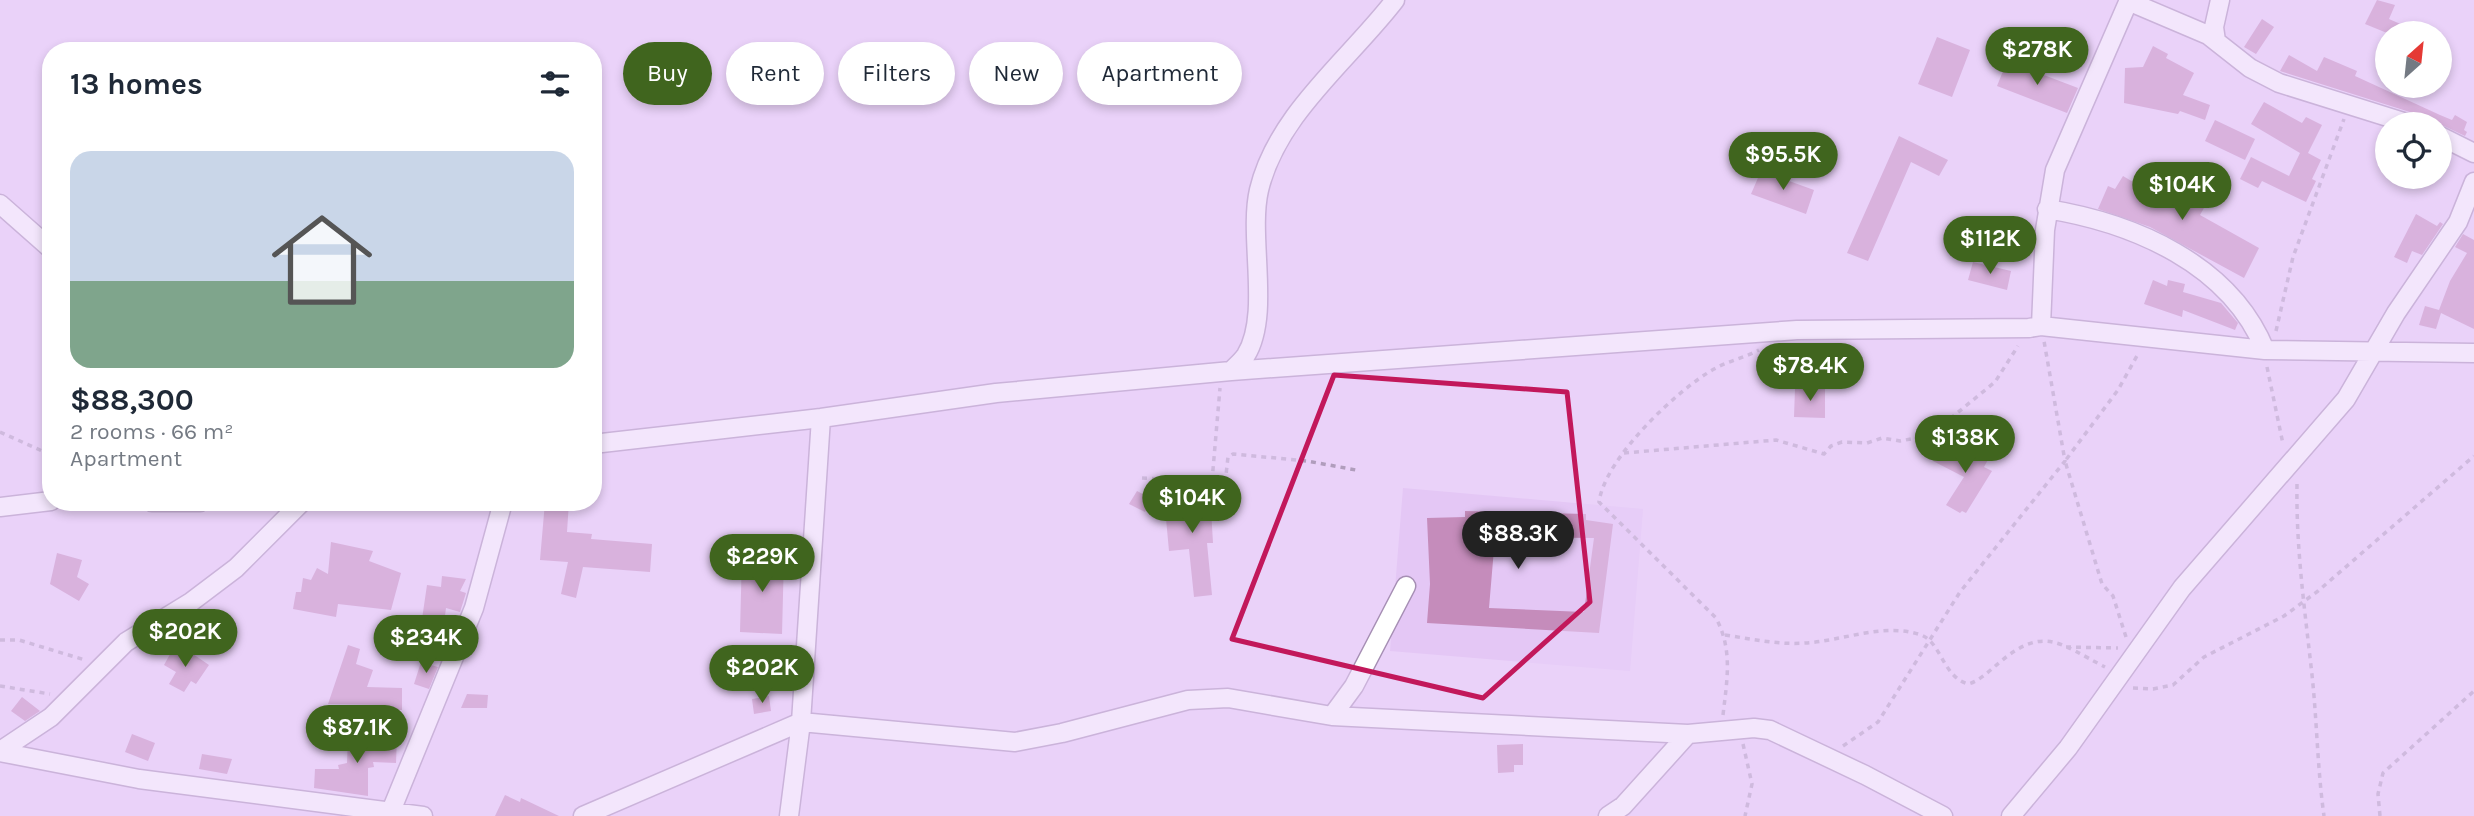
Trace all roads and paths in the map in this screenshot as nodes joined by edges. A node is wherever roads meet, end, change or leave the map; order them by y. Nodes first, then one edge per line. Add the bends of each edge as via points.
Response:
1 (1395, 0) edge
2 (2220, 0) edge
3 (2129, 1) edge
4 (2216, 41) junction
5 (2349, 104) junction
6 (2375, 113) edge
7 (2452, 142) edge
8 (2474, 153) edge
9 (2474, 182) edge
10 (0, 204) edge
11 (2047, 209) junction
12 (42, 241) edge
13 (2035, 327) junction
14 (2147, 337) junction
15 (1763, 348) dead end
16 (2269, 350) junction
17 (2374, 351) junction
18 (2474, 353) edge
19 (1226, 371) junction
20 (821, 418) junction
21 (0, 432) edge
22 (602, 443) edge
23 (42, 451) edge
24 (1624, 453) junction
25 (2474, 456) edge
26 (2065, 461) junction
27 (2293, 461) junction
28 (1356, 470) dead end
29 (1142, 478) dead end
30 (1212, 482) junction
31 (42, 502) edge
32 (0, 507) edge
33 (292, 511) edge
34 (501, 511) edge
35 (1406, 586) dead end
36 (2303, 603) junction
37 (1725, 635) junction
38 (1929, 639) junction
39 (0, 640) edge
40 (2064, 646) junction
41 (100, 665) junction
42 (2117, 678) junction
43 (0, 687) edge
44 (2474, 691) edge
45 (69, 697) junction
46 (1332, 716) junction
47 (801, 722) junction
48 (1729, 730) junction
49 (1688, 734) junction
50 (0, 752) edge
51 (1828, 756) junction
52 (391, 811) junction
53 (423, 816) edge
54 (583, 816) edge
55 (789, 816) edge
56 (1608, 816) edge
57 (1745, 816) edge
58 (1943, 816) edge
59 (2011, 816) edge
60 (2324, 816) edge
61 (2380, 816) edge

1 - 19 street via 1304,106 1264,173 1256,217 1253,328 1246,355
2 - 4 street
3 - 4 street
3 - 11 street via 2066,141
4 - 5 street via 2263,76 2291,89
5 - 6 street
5 - 16 path via 2293,257
7 - 8 street
9 - 17 street via 2458,222
10 - 12 street
11 - 13 street
11 - 16 street via 2114,224 2200,269 2231,293
13 - 14 street
13 - 19 street via 1797,330
13 - 24 path via 1995,382 1947,421 1916,438 1842,442 1818,454 1776,440
13 - 26 path
14 - 16 street
14 - 26 path via 2118,390
15 - 24 path via 1713,369 1689,386 1643,427
16 - 17 street
16 - 27 path via 2268,384 2281,438
17 - 18 street
17 - 27 street via 2346,399
19 - 20 street via 996,393
19 - 30 path
20 - 22 street
20 - 47 street
21 - 23 path
24 - 37 path via 1599,502 1707,608
25 - 36 path
26 - 38 path via 1985,557
26 - 40 path via 2102,584 2113,596 2129,646
27 - 36 path
27 - 42 street via 2182,588
28 - 30 path via 1233,454 1228,457 1224,480
29 - 30 path
31 - 32 street
33 - 41 street via 208,591 126,642
34 - 52 street via 474,608
35 - 46 street via 1354,686
36 - 42 path via 2204,657 2173,685 2129,687
36 - 60 path
37 - 38 path via 1785,644 1877,632
37 - 48 path
38 - 40 path via 1956,678 1968,684 2030,642 2044,639
38 - 51 path via 1874,726
39 - 41 path via 19,640
40 - 42 path
41 - 45 street
42 - 59 street via 2068,748
43 - 45 path
44 - 61 path via 2382,773
45 - 50 street via 51,717
46 - 47 street via 1228,698 1188,700 1015,741
46 - 49 street
47 - 54 street
47 - 55 street
48 - 49 street
48 - 51 street via 1770,730
48 - 57 path via 1745,749 1752,784
49 - 56 street via 1623,806
50 - 52 street via 139,779
51 - 58 street
52 - 53 street

